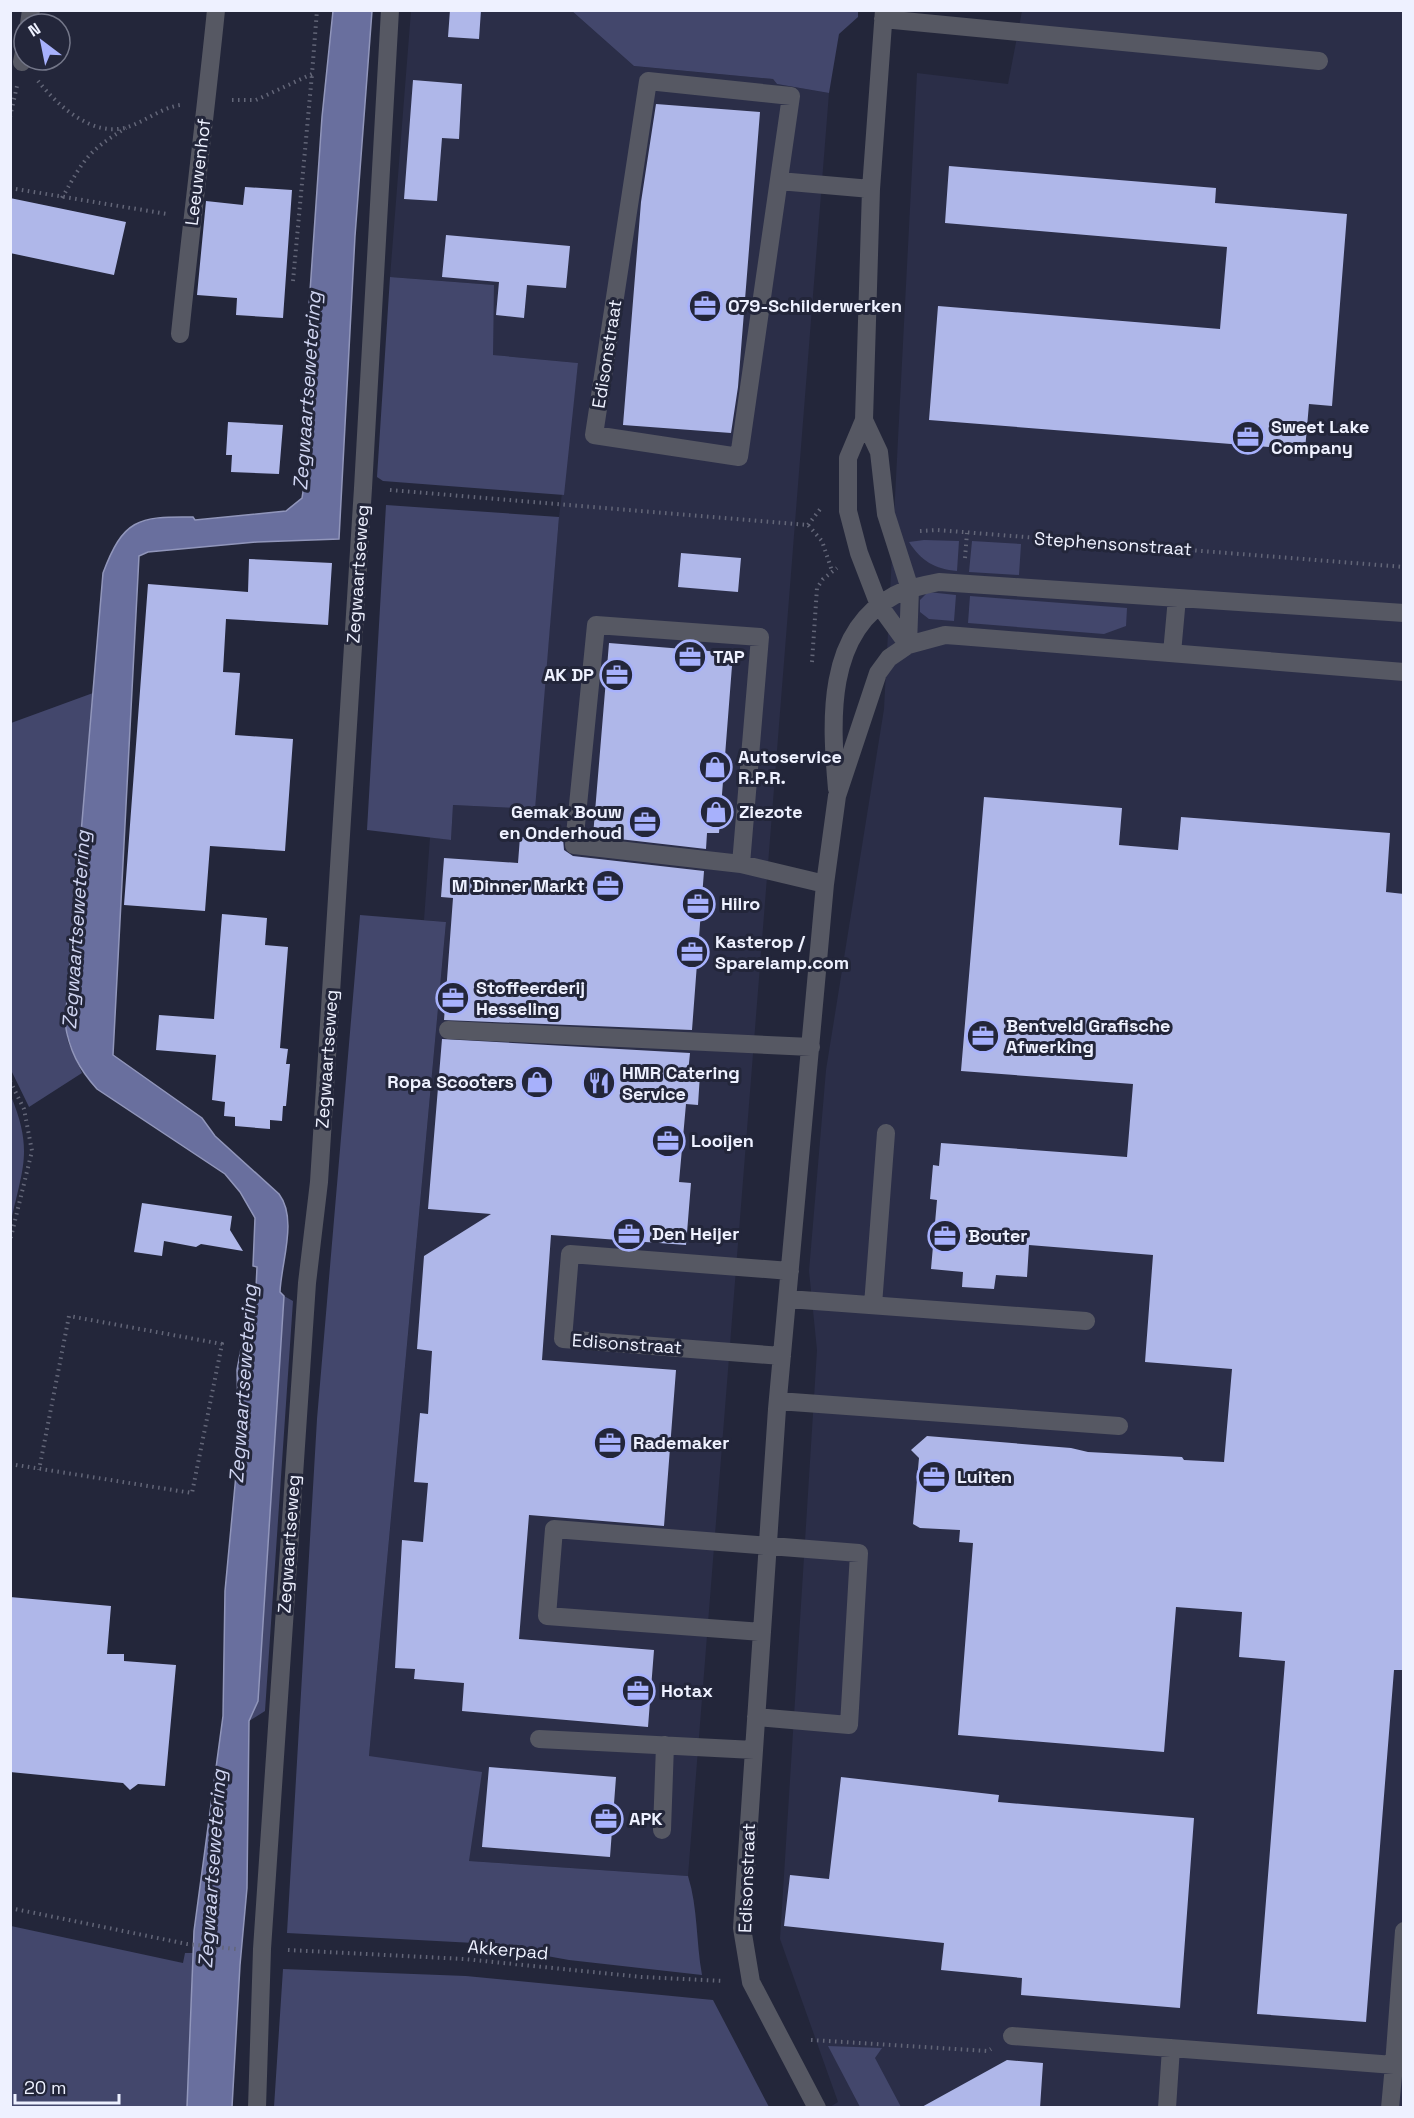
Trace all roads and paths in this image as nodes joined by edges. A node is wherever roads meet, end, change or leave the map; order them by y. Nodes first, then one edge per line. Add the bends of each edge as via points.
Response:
1 (216, 10) edge
2 (390, 10) edge
3 (883, 15) edge
4 (1319, 61) dead end
5 (312, 74) dead end
6 (127, 127) dead end
7 (779, 182) junction
8 (10, 188) edge
9 (871, 189) junction
10 (62, 198) junction
11 (192, 218) junction
12 (293, 281) dead end
13 (180, 334) dead end
14 (864, 420) junction
15 (363, 488) junction
16 (895, 536) junction
17 (859, 553) junction
18 (1404, 567) edge
19 (910, 589) junction
20 (1177, 598) junction
21 (879, 605) junction
22 (1404, 613) edge
23 (908, 645) junction
24 (1172, 653) junction
25 (1404, 672) edge
26 (837, 796) junction
27 (741, 864) junction
28 (825, 884) junction
29 (448, 1030) dead end
30 (811, 1047) junction
31 (10, 1081) edge
32 (886, 1133) dead end
33 (10, 1241) edge
34 (790, 1270) junction
35 (788, 1299) junction
36 (873, 1305) junction
37 (1086, 1321) dead end
38 (782, 1356) junction
39 (778, 1401) junction
40 (1119, 1426) dead end
41 (10, 1464) edge
42 (39, 1470) junction
43 (768, 1545) junction
44 (762, 1632) junction
45 (756, 1717) junction
46 (539, 1739) dead end
47 (665, 1745) junction
48 (754, 1750) junction
49 (662, 1830) dead end
50 (11, 1909) edge
51 (1404, 1930) edge
52 (262, 1948) junction
53 (242, 1950) dead end
54 (751, 1982) junction
55 (1012, 2036) joint
56 (780, 2040) junction
57 (1171, 2048) junction
58 (1399, 2066) edge
59 (257, 2108) edge
60 (817, 2108) edge
61 (1167, 2108) edge
62 (1390, 2108) edge

1 - 11 street, Leeuwenhof via 200,177
2 - 15 street, Zegwaartseweg
3 - 4 street
3 - 9 street
5 - 12 path
6 - 10 path via 84,159
7 - 7 street, Edisonstraat via 791,96 648,81 594,435 739,457
7 - 9 street
8 - 10 path
9 - 14 street
10 - 11 path
11 - 13 street, Leeuwenhof
14 - 16 street via 879,452 886,514
14 - 17 street via 848,458 848,511
15 - 17 path via 808,525 822,540 832,572
15 - 52 street, Zegwaartseweg via 320,1158 306,1295
16 - 18 path, Stephensonstraat via 937,530
16 - 19 street
17 - 21 street
19 - 20 street via 939,582
19 - 21 street, Edisonstraat
19 - 23 street
20 - 22 street
20 - 24 street
21 - 23 street
21 - 26 street, Edisonstraat via 856,632 835,682 832,741
23 - 24 street via 945,635
23 - 26 street, Edisonstraat via 889,658 879,673
24 - 25 street
26 - 28 street, Edisonstraat
27 - 27 street via 574,845 596,625 760,637
27 - 28 street
28 - 30 street, Edisonstraat
29 - 30 street
30 - 34 street, Edisonstraat
31 - 33 path via 24,1108 32,1151
32 - 36 street
34 - 35 street, Edisonstraat
34 - 38 street, Edisonstraat via 570,1254 563,1339
35 - 36 street
35 - 38 street, Edisonstraat
36 - 37 street
38 - 39 street, Edisonstraat
39 - 40 street
39 - 43 street, Edisonstraat
41 - 42 path
42 - 42 path via 192,1493 222,1344 69,1316
43 - 44 street, Edisonstraat
43 - 44 street via 554,1529 547,1616
43 - 45 street via 859,1553 849,1725
44 - 45 street, Edisonstraat
45 - 48 street, Edisonstraat
46 - 47 street
47 - 48 street
47 - 49 street
48 - 54 street, Edisonstraat via 742,1928
50 - 53 path via 187,1944
51 - 58 street
52 - 54 path, Akkerpad via 464,1959 642,1977
52 - 59 street, Zegwaartseweg
54 - 56 street, Edisonstraat
55 - 56 path via 988,2051
55 - 57 street
56 - 60 street, Edisonstraat
57 - 58 street
57 - 61 street
58 - 62 street

